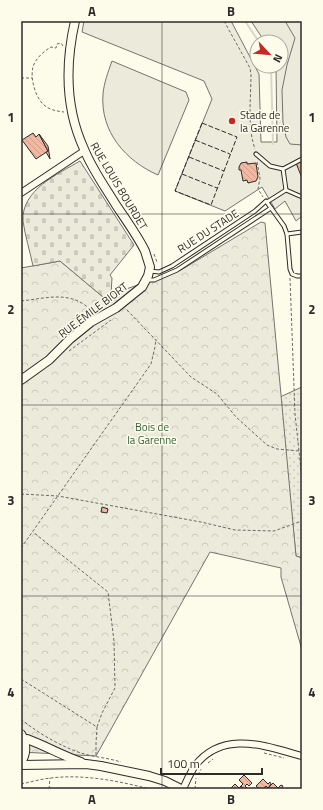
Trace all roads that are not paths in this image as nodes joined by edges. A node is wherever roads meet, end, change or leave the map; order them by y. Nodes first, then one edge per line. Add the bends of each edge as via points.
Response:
1 (75, 21) edge
2 (84, 151) junction
3 (256, 154) road end
4 (302, 159) edge
5 (283, 169) junction
6 (286, 190) junction
7 (21, 193) edge
8 (302, 197) edge
9 (267, 202) junction
10 (271, 208) junction
11 (302, 232) edge
12 (287, 234) junction
13 (149, 269) junction
14 (302, 276) edge
15 (146, 280) junction
16 (21, 380) edge
17 (23, 737) edge
18 (302, 756) edge
19 (21, 764) edge
20 (86, 764) junction
21 (182, 789) edge

1 - 2 street, RUE LOUIS BOURDET via 70,45 68,80 72,113
2 - 7 street
2 - 13 street, RUE LOUIS BOURDET via 141,244 147,256
3 - 5 lane via 270,166
4 - 5 lane
5 - 6 lane
6 - 8 lane
6 - 9 lane, RUE DU STADE
9 - 10 lane
9 - 13 lane, RUE DU STADE via 172,266 159,272
10 - 12 lane
10 - 15 lane, RUE DU STADE via 177,270 154,280
11 - 12 lane
12 - 14 lane via 290,269 292,274
13 - 15 street, RUE ÉMILE BIORT
15 - 16 street, RUE ÉMILE BIORT via 142,287 70,339 49,360
17 - 19 street via 25,753
17 - 20 street
18 - 21 street via 244,743 223,746 203,757 194,767
19 - 20 street
20 - 21 street via 149,776

